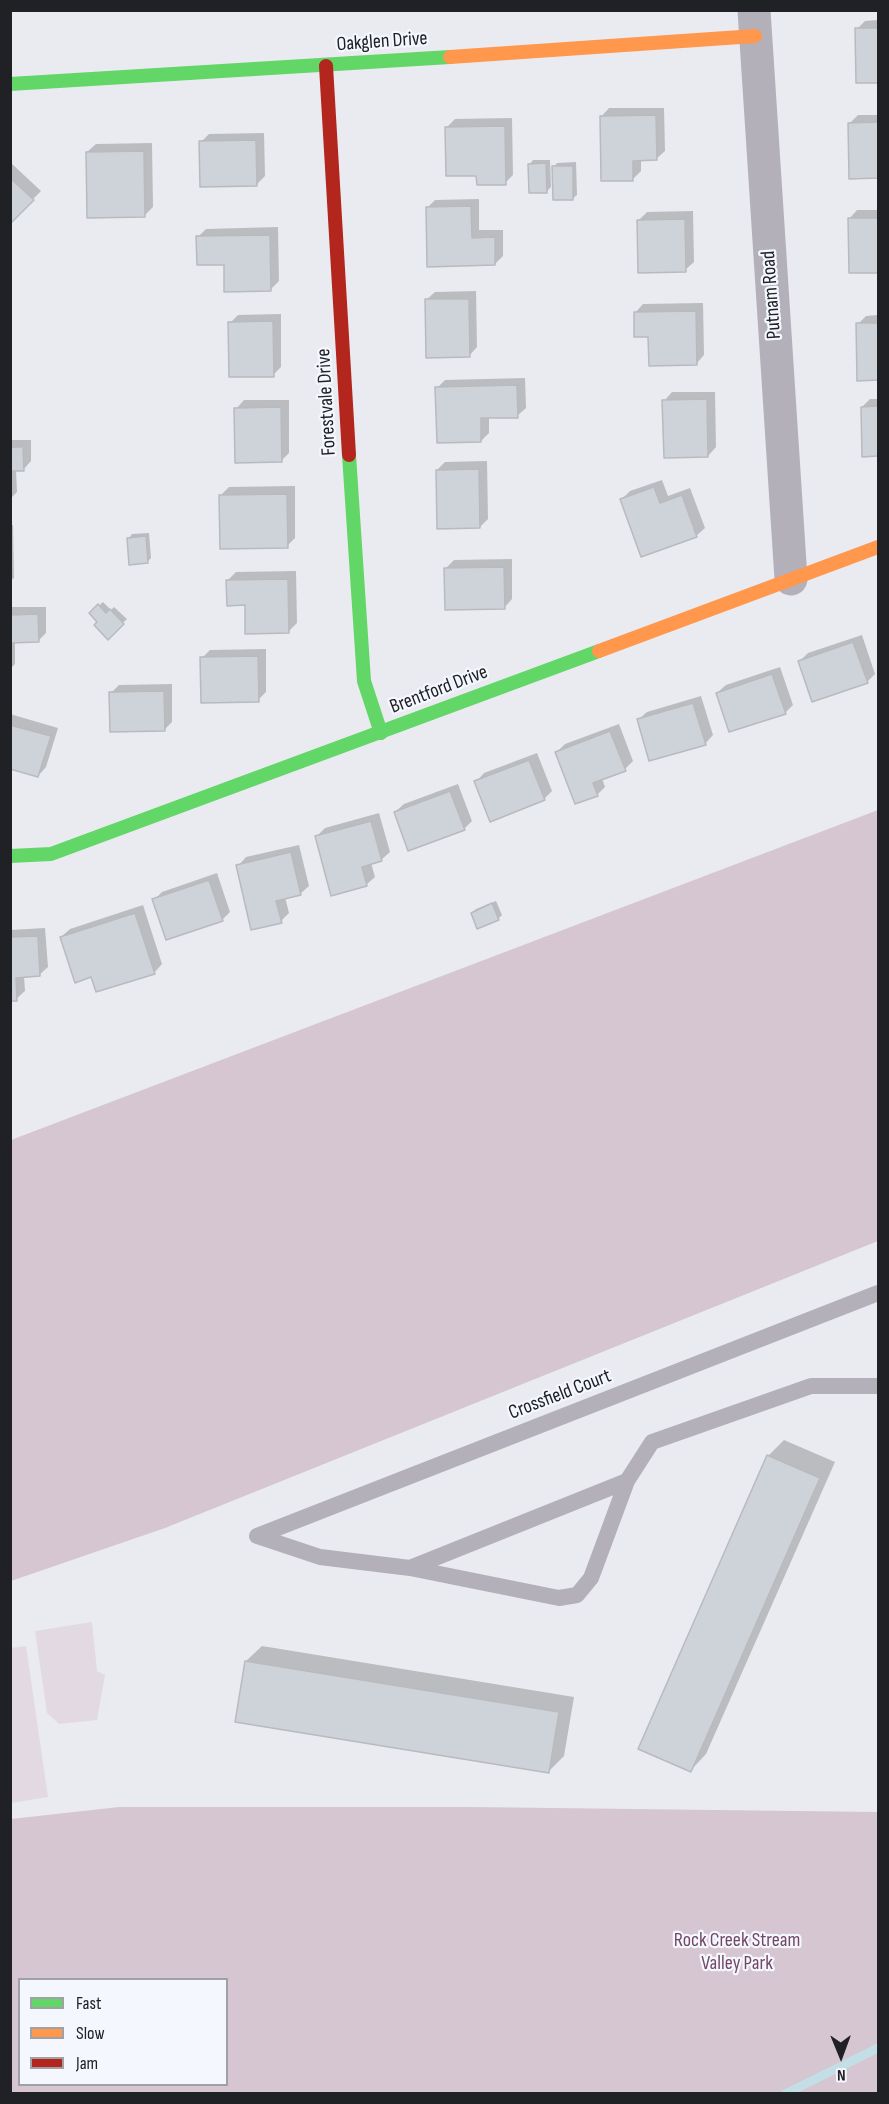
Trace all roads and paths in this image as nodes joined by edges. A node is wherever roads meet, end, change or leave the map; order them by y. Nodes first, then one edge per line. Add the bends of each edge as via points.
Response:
1 (755, 23) edge
2 (326, 66) junction
3 (10, 84) edge
4 (879, 547) edge
5 (791, 579) junction
6 (381, 733) junction
7 (10, 856) edge
8 (879, 1293) edge
9 (879, 1386) edge
10 (627, 1481) junction
11 (410, 1568) junction

1 - 2 street, Oakglen Drive
1 - 5 street, Putnam Road
2 - 3 street, Oakglen Drive
2 - 6 street, Forestvale Drive via 360,639 364,681
4 - 5 street, Brentford Drive
5 - 6 street, Brentford Drive
6 - 7 street, Brentford Drive via 51,854
8 - 11 lane, Crossfield Court via 258,1536 320,1557
9 - 10 lane via 811,1386 652,1442
10 - 11 lane
10 - 11 lane via 591,1578 577,1595 559,1598

